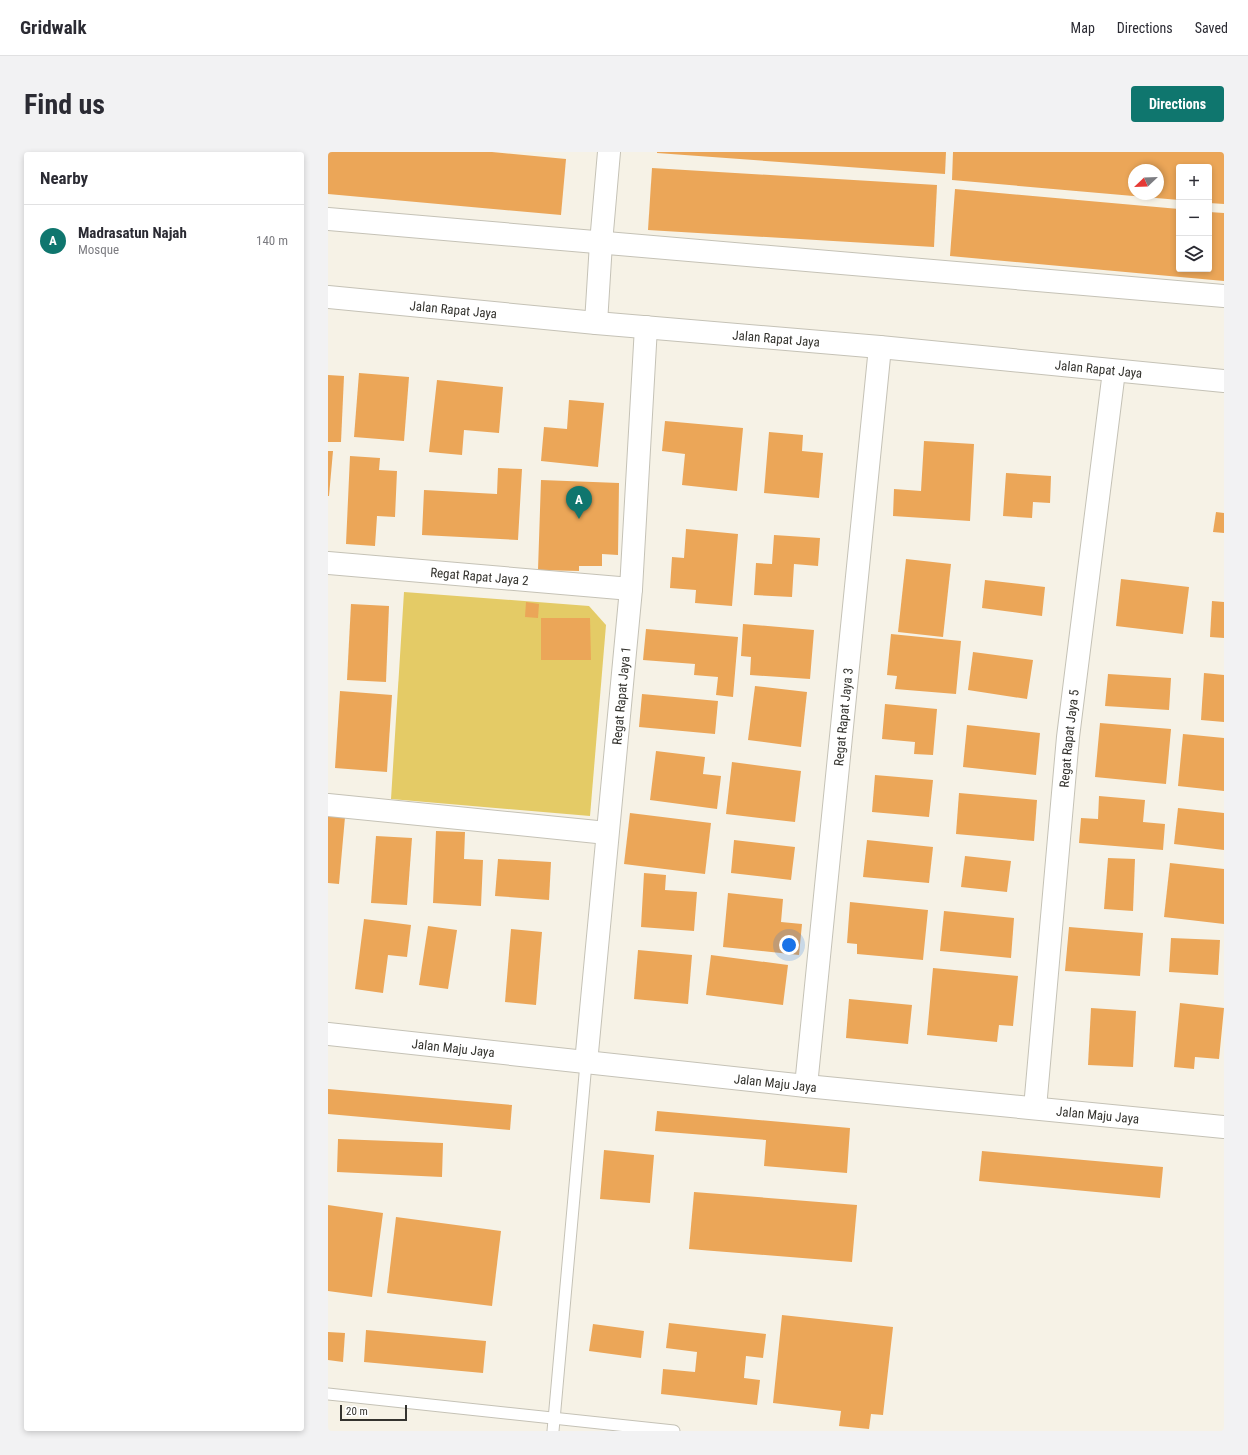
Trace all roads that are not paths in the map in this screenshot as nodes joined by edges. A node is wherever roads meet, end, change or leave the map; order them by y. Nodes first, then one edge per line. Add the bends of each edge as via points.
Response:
1 (609, 152) edge
2 (328, 219) edge
3 (601, 243) junction
4 (1224, 296) edge
5 (328, 297) edge
6 (596, 323) junction
7 (646, 327) junction
8 (880, 347) junction
9 (1114, 371) junction
10 (1224, 381) edge
11 (328, 563) edge
12 (631, 589) junction
13 (328, 805) edge
14 (607, 833) junction
15 (328, 1034) edge
16 (586, 1063) junction
17 (806, 1086) junction
18 (1035, 1108) junction
19 (1224, 1127) edge
20 (328, 1394) edge
21 (555, 1418) junction
22 (553, 1431) edge
23 (674, 1431) edge

1 - 3 street
2 - 3 street
3 - 4 street
3 - 6 street
5 - 6 street, Jalan Rapat Jaya
6 - 7 street, Jalan Rapat Jaya
7 - 8 street, Jalan Rapat Jaya
7 - 12 street, Regat Rapat Jaya 1
8 - 9 street, Jalan Rapat Jaya
8 - 17 street, Regat Rapat Jaya 3
9 - 10 street, Jalan Rapat Jaya
9 - 18 street, Regat Rapat Jaya 5 via 1068,737
11 - 12 street, Regat Rapat Jaya 2
12 - 14 street, Regat Rapat Jaya 1
13 - 14 street
14 - 16 street, Regat Rapat Jaya 1
15 - 16 street, Jalan Maju Jaya
16 - 17 street, Jalan Maju Jaya
16 - 21 lane
17 - 18 street, Jalan Maju Jaya
18 - 19 street, Jalan Maju Jaya
20 - 21 lane
21 - 22 lane
21 - 23 lane

